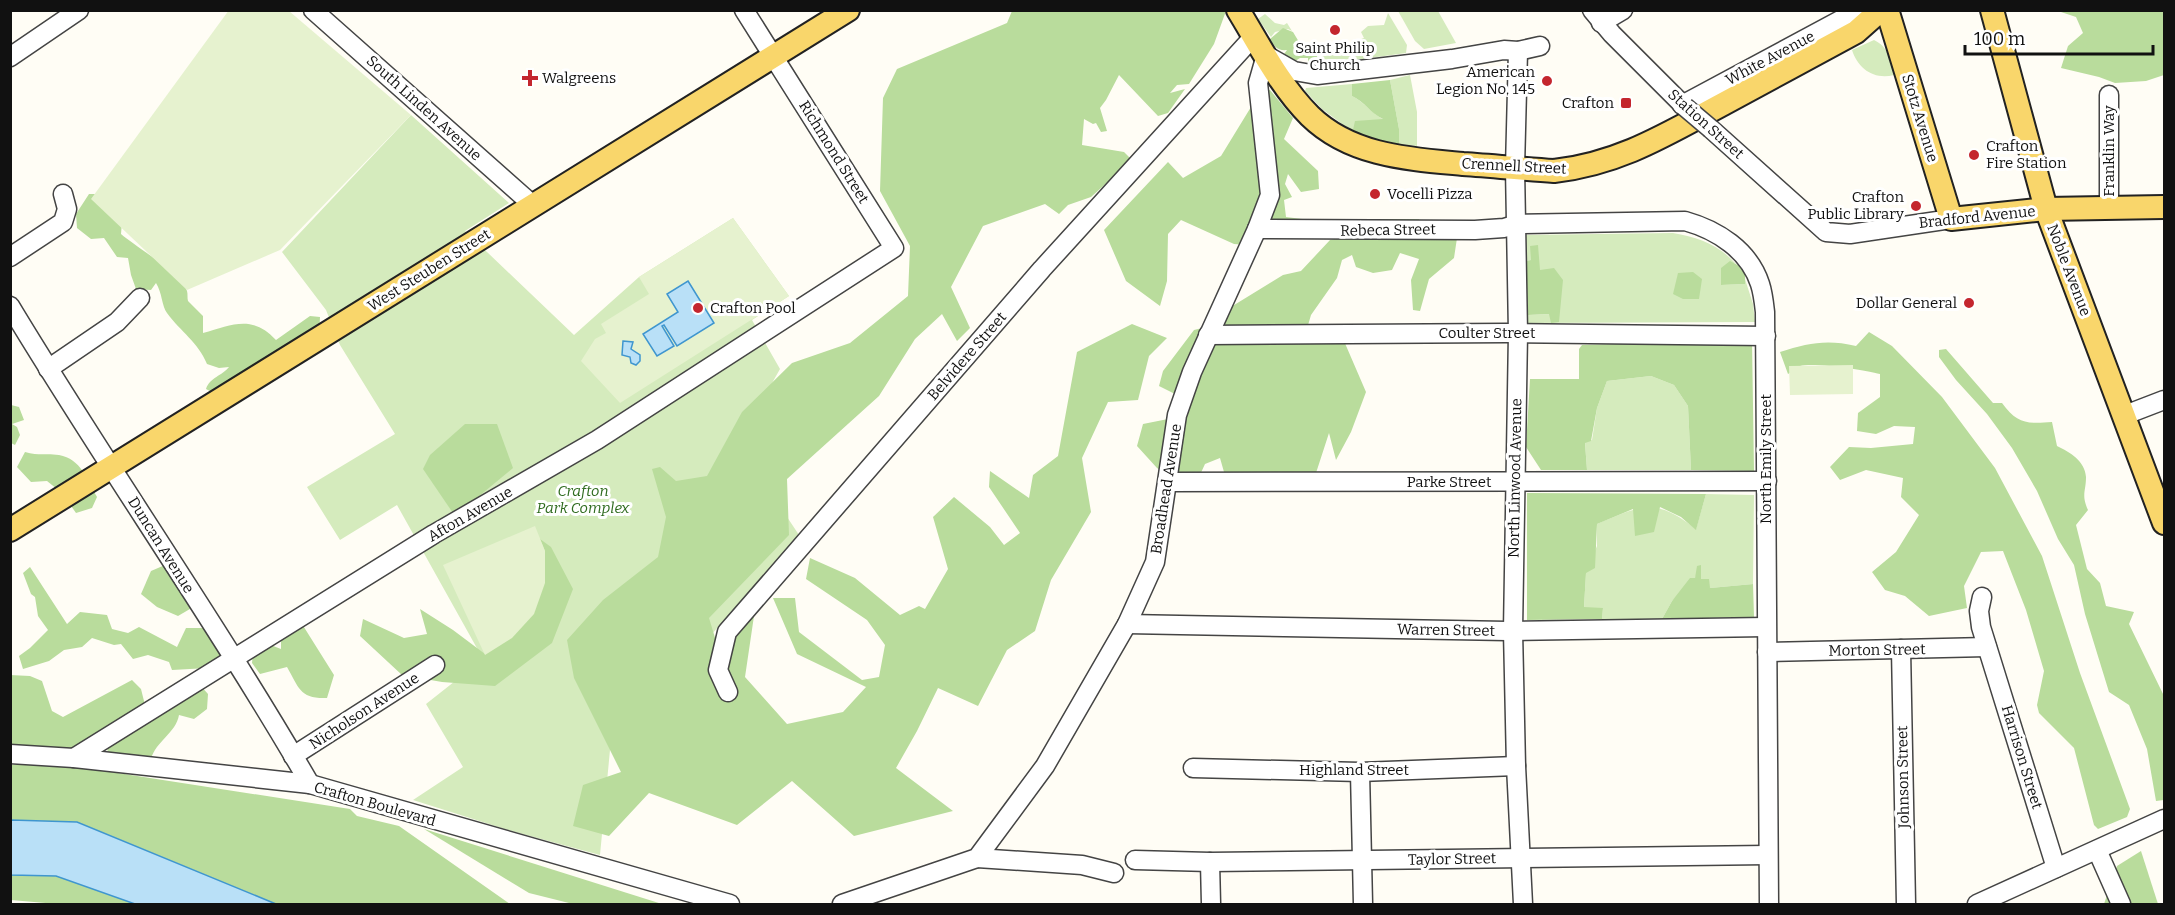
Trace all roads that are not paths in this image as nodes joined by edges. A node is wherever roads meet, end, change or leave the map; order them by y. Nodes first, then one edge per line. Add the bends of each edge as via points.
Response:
1 (79, 10) edge
2 (314, 10) edge
3 (744, 10) edge
4 (848, 10) edge
5 (1238, 10) edge
6 (1623, 10) edge
7 (1992, 10) edge
8 (1877, 13) edge
9 (1596, 17) edge
10 (1254, 36) junction
11 (1540, 46) dead end
12 (1511, 50) junction
13 (1266, 55) junction
14 (774, 56) junction
15 (10, 57) edge
16 (2109, 95) dead end
17 (1683, 106) junction
18 (1515, 168) junction
19 (63, 194) dead end
20 (534, 206) junction
21 (2164, 207) edge
22 (2109, 208) junction
23 (2046, 209) junction
24 (1951, 219) junction
25 (1517, 224) junction
26 (1257, 229) junction
27 (1826, 232) joint
28 (894, 249) joint
29 (10, 257) edge
30 (140, 298) dead end
31 (10, 306) edge
32 (1518, 333) junction
33 (1208, 335) junction
34 (1766, 336) junction
35 (48, 369) junction
36 (2164, 400) edge
37 (2125, 415) junction
38 (112, 467) junction
39 (1767, 481) junction
40 (1168, 482) junction
41 (1515, 482) junction
42 (2164, 523) edge
43 (10, 530) edge
44 (1982, 597) dead end
45 (1126, 624) junction
46 (1766, 627) junction
47 (1513, 631) junction
48 (1987, 647) junction
49 (1901, 649) junction
50 (1767, 652) junction
51 (232, 659) junction
52 (435, 666) dead end
53 (728, 692) dead end
54 (10, 754) edge
55 (293, 756) junction
56 (74, 758) junction
57 (1516, 766) junction
58 (1193, 768) dead end
59 (1360, 771) junction
60 (310, 784) junction
61 (2164, 819) edge
62 (2104, 847) junction
63 (1768, 855) junction
64 (977, 858) junction
65 (1522, 858) junction
66 (1135, 860) dead end
67 (1362, 860) junction
68 (1210, 862) junction
69 (2056, 868) junction
70 (1114, 873) dead end
71 (730, 904) edge
72 (842, 904) edge
73 (1211, 904) edge
74 (1363, 904) edge
75 (1523, 904) edge
76 (1769, 904) edge
77 (1906, 904) edge
78 (1977, 904) edge
79 (2121, 904) edge

1 - 15 street
2 - 20 street, South Linden Avenue
3 - 14 street, Richmond Street
4 - 14 main road, West Steuben Street
5 - 10 main road, Crennell Street
6 - 9 street
7 - 23 main road, Noble Avenue
8 - 17 street, White Avenue
8 - 18 main road, Crennell Street via 1856,32 1638,149 1579,168
8 - 24 main road, Stotz Avenue
9 - 17 street, Station Street
10 - 13 main road, Crennell Street
10 - 53 street, Belvidere Street via 1042,269 727,632 718,670
11 - 12 street
12 - 13 street via 1317,75 1294,71
12 - 18 street, North Linwood Avenue
13 - 18 main road, Crennell Street via 1310,117 1348,142 1399,158
13 - 26 street, Broadhead Avenue via 1258,83 1270,195
14 - 20 main road, West Steuben Street
14 - 28 street, Richmond Street
16 - 22 street, Franklin Way
17 - 27 street, Station Street, bridge
18 - 25 street, North Linwood Avenue
19 - 29 street via 67,209 63,222
20 - 38 main road, West Steuben Street
21 - 22 main road, Bradford Avenue
22 - 23 main road, Bradford Avenue
23 - 24 main road, Bradford Avenue
23 - 37 main road, Noble Avenue
24 - 27 street, Bradford Avenue via 1850,234
25 - 26 street, Rebeca Street via 1475,230
25 - 32 street, North Linwood Avenue
25 - 34 street, North Emily Street via 1685,221 1707,227 1724,237 1754,270 1764,304
26 - 33 street, Broadhead Avenue
28 - 51 street, Afton Avenue via 597,440 434,534
30 - 35 street via 117,322
31 - 35 street, Duncan Avenue
32 - 33 street, Coulter Street
32 - 34 street, Coulter Street
32 - 41 street, North Linwood Avenue
33 - 40 street, Broadhead Avenue via 1177,415
34 - 39 street, North Emily Street
35 - 38 street, Duncan Avenue
36 - 37 street
37 - 42 main road, Noble Avenue
38 - 43 main road, West Steuben Street
38 - 51 street, Duncan Avenue
39 - 41 street, Parke Street
39 - 46 street, North Emily Street
40 - 41 street, Parke Street
40 - 45 street, Broadhead Avenue via 1155,562
41 - 47 street, North Linwood Avenue
44 - 48 street, Harrison Street via 1981,627
45 - 47 street, Warren Street
45 - 64 street, Broadhead Avenue via 1051,770
46 - 47 street, Warren Street
46 - 50 street, North Emily Street
47 - 57 street, North Linwood Avenue
48 - 49 street, Morton Street
48 - 69 street, Harrison Street
49 - 50 street, Morton Street
49 - 77 street, Johnson Street
50 - 63 street, North Emily Street
51 - 55 street, Duncan Avenue
51 - 56 street, Afton Avenue
52 - 55 street, Nicholson Avenue
54 - 56 street, Crafton Boulevard
55 - 60 street, Duncan Avenue
56 - 60 street, Crafton Boulevard
57 - 59 street, Highland Street
57 - 65 street, North Linwood Avenue
58 - 59 street, Highland Street
59 - 67 street
60 - 71 street, Crafton Boulevard
61 - 62 street
62 - 69 street
62 - 79 street
63 - 65 street, Taylor Street
63 - 76 street, North Emily Street
64 - 70 street via 1082,865
64 - 72 street
65 - 67 street, Taylor Street
65 - 75 street, North Linwood Avenue
66 - 68 street, Taylor Street
67 - 68 street, Taylor Street
67 - 74 street
68 - 73 street
69 - 78 street

